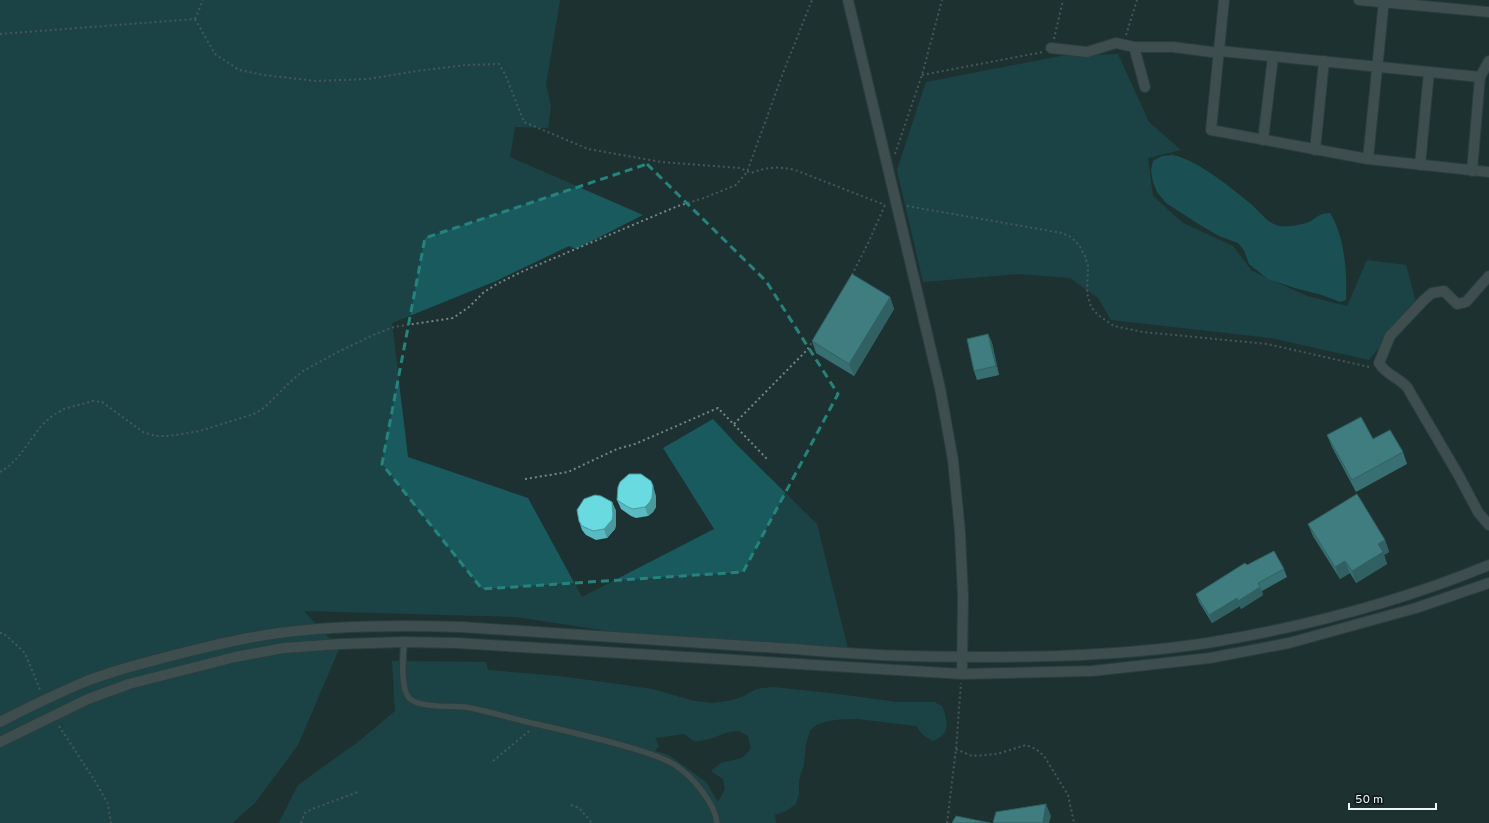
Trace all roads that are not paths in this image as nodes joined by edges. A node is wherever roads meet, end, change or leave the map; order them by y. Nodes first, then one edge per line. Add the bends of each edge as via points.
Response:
1 (848, 0) edge
2 (1224, 0) edge
3 (1359, 0) edge
4 (1384, 1) edge
5 (1489, 12) edge
6 (1134, 47) junction
7 (1051, 48) road end
8 (1219, 52) junction
9 (1273, 57) junction
10 (1324, 61) junction
11 (1489, 61) edge
12 (1377, 67) junction
13 (1429, 72) junction
14 (1480, 77) junction
15 (1145, 86) dead end
16 (1263, 140) junction
17 (1315, 150) junction
18 (1368, 159) junction
19 (1420, 165) junction
20 (1472, 171) junction
21 (1489, 172) edge
22 (1489, 276) edge
23 (1489, 525) edge
24 (1489, 565) edge
25 (1489, 583) edge
26 (404, 642) junction
27 (963, 657) junction
28 (962, 674) junction
29 (0, 722) edge
30 (0, 742) edge
31 (717, 823) edge

1 - 27 street via 940,388 953,460 963,589
2 - 8 street
3 - 4 street
4 - 5 street
4 - 12 street
6 - 7 street via 1116,43 1087,52
6 - 8 street via 1173,47
6 - 15 street
8 - 9 street
8 - 16 street via 1211,130
9 - 10 street
9 - 16 street
10 - 12 street
10 - 17 street
11 - 14 street
12 - 13 street
12 - 18 street
13 - 14 street
13 - 19 street
14 - 20 street
16 - 17 street
17 - 18 street
18 - 19 street
19 - 20 street
20 - 21 street
22 - 23 street via 1466,302 1457,304 1444,291 1432,293 1390,336 1379,363 1384,371 1407,387 1478,512
24 - 27 street via 1349,613 1206,643 1094,654
25 - 28 street via 1353,626 1210,658 1092,671
26 - 28 street via 457,643
26 - 30 street via 284,648 235,656 129,684 88,698
26 - 31 lane via 404,686 413,701 467,708 599,739 658,756 676,766 699,787 712,807
27 - 28 street
27 - 29 street via 906,656 460,627 405,625 338,628 278,633 184,652 125,668 83,682

